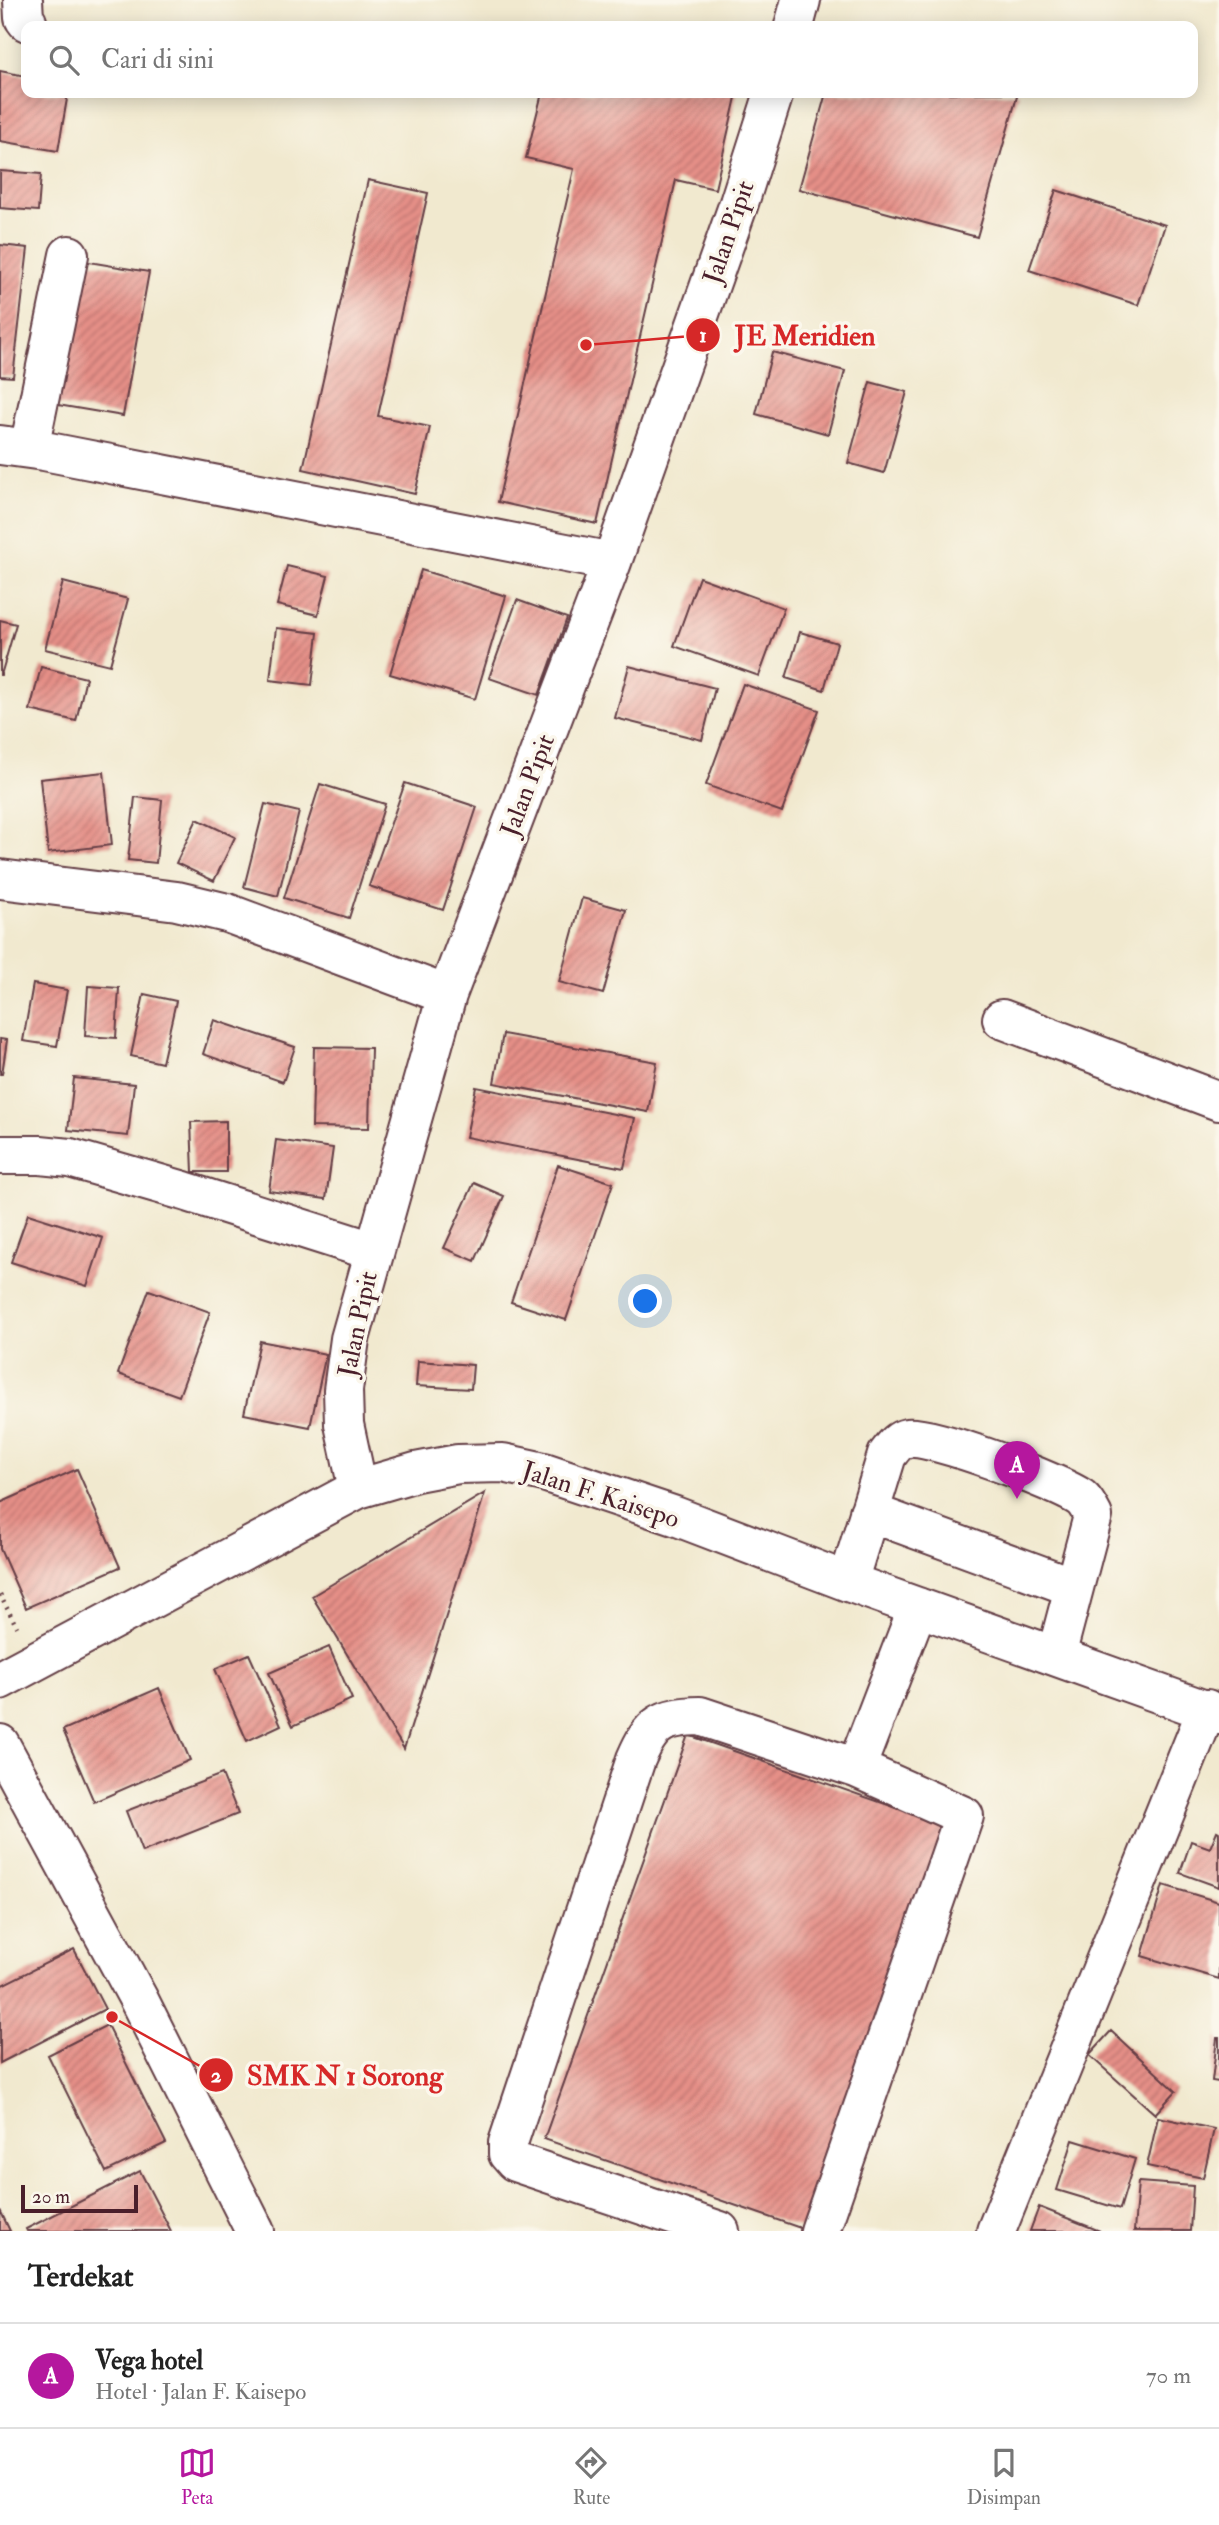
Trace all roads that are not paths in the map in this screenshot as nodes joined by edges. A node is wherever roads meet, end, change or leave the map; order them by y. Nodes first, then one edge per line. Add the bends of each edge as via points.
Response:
1 (801, 0) edge
2 (795, 21) edge
3 (772, 98) edge
4 (69, 255) dead end
5 (15, 447) edge
6 (612, 562) junction
7 (0, 879) edge
8 (447, 995) junction
9 (1002, 1019) dead end
10 (1219, 1101) edge
11 (0, 1155) edge
12 (373, 1251) junction
13 (358, 1489) junction
14 (869, 1512) junction
15 (848, 1582) junction
16 (1073, 1587) junction
17 (918, 1607) junction
18 (1056, 1656) junction
19 (0, 1680) edge
20 (1213, 1712) edge
21 (0, 1744) edge
22 (856, 1768) junction
23 (255, 2231) edge
24 (720, 2231) edge
25 (820, 2231) edge
26 (996, 2231) edge

1 - 2 street
3 - 6 street, Jalan Pipit
4 - 5 street
5 - 6 street
6 - 8 street, Jalan Pipit
7 - 8 street via 177,901 227,913
8 - 12 street, Jalan Pipit
9 - 10 street
11 - 12 street via 70,1158
12 - 13 street, Jalan Pipit via 342,1390
13 - 15 street, Jalan F. Kaisepo via 458,1464 503,1463 675,1516
13 - 19 street, Jalan F. Kaisepo
14 - 15 street
14 - 16 street
14 - 16 street via 887,1455 898,1441 907,1438 951,1446 1041,1479 1083,1499 1093,1516
15 - 17 street, Jalan F. Kaisepo
16 - 18 street
17 - 18 street, Jalan F. Kaisepo
17 - 22 street
18 - 20 street, Jalan F. Kaisepo
20 - 26 street
21 - 23 street via 138,1998
22 - 24 street via 700,1716 657,1724 636,1759 508,2143 508,2154 515,2162
22 - 25 street via 964,1816

